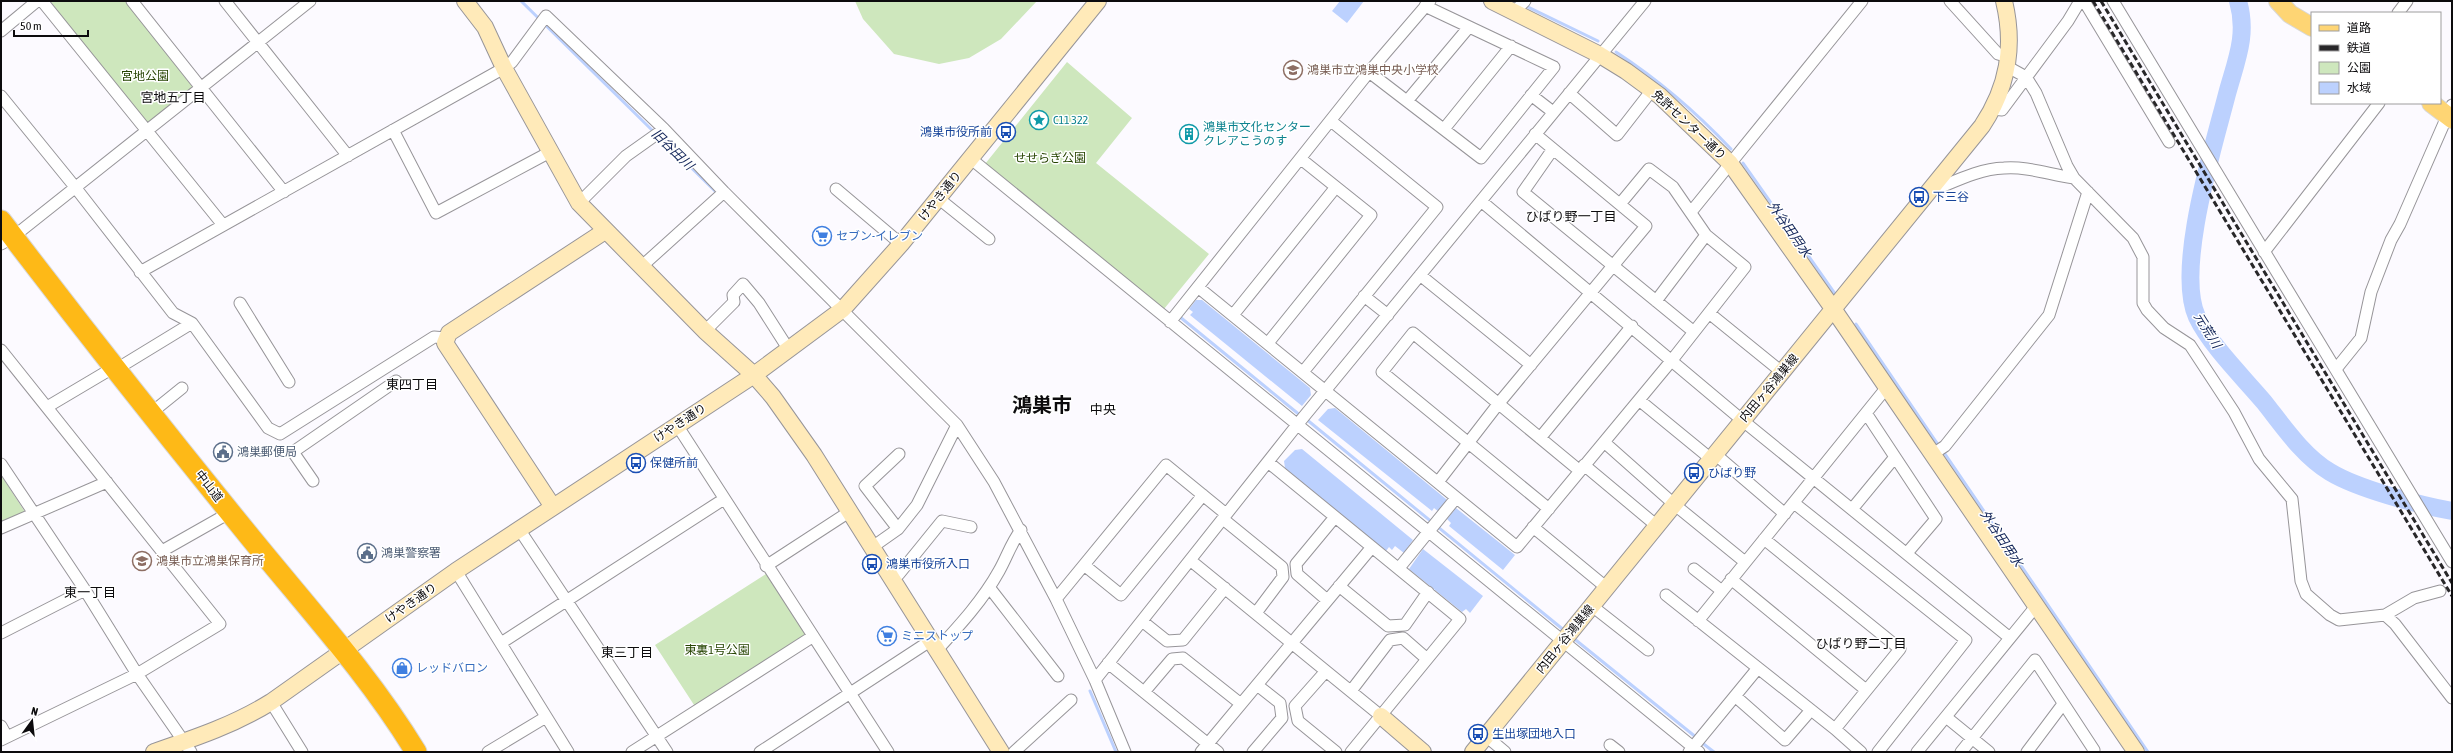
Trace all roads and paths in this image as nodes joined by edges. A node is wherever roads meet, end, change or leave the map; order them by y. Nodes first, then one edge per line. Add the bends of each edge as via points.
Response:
1 (37, 1) edge
2 (42, 1) edge
3 (132, 1) edge
4 (225, 1) edge
5 (310, 1) edge
6 (465, 1) edge
7 (1098, 1) edge
8 (1492, 1) edge
9 (1644, 1) edge
10 (1862, 1) edge
11 (1950, 1) edge
12 (2004, 1) edge
13 (2080, 1) edge
14 (2084, 1) edge
15 (2112, 1) edge
16 (2278, 1) edge
17 (2407, 1) edge
18 (1428, 4) edge
19 (1520, 7) edge
20 (2399, 12) edge
21 (2311, 26) edge
22 (1469, 27) junction
23 (1, 31) edge
24 (258, 43) junction
25 (1511, 46) junction
26 (1600, 55) junction
27 (2008, 62) junction
28 (504, 68) junction
29 (1370, 72) junction
30 (2026, 77) junction
31 (200, 89) junction
32 (1652, 90) junction
33 (1569, 93) junction
34 (1, 96) edge
35 (1531, 96) junction
36 (1407, 101) junction
37 (2377, 104) edge
38 (2433, 104) edge
39 (1993, 109) junction
40 (1553, 112) junction
41 (2450, 112) edge
42 (1331, 121) junction
43 (664, 129) junction
44 (1444, 129) junction
45 (393, 130) junction
46 (146, 131) junction
47 (1535, 134) junction
48 (2169, 142) dead end
49 (1553, 149) junction
50 (550, 152) junction
51 (348, 156) junction
52 (970, 158) junction
53 (1301, 159) junction
54 (1730, 163) junction
55 (2074, 178) junction
56 (75, 187) junction
57 (1336, 187) junction
58 (836, 189) dead end
59 (284, 192) junction
60 (724, 192) junction
61 (1930, 192) junction
62 (2088, 192) junction
63 (938, 198) junction
64 (1481, 201) junction
65 (579, 204) junction
66 (1620, 204) junction
67 (1691, 212) junction
68 (223, 225) junction
69 (605, 231) junction
70 (1706, 235) junction
71 (4, 237) edge
72 (989, 239) dead end
73 (901, 244) junction
74 (2264, 252) junction
75 (1612, 266) junction
76 (641, 267) junction
77 (140, 272) junction
78 (1420, 275) junction
79 (1199, 288) junction
80 (1590, 293) junction
81 (1364, 296) junction
82 (1656, 301) junction
83 (240, 303) dead end
84 (843, 309) junction
85 (1834, 310) junction
86 (1708, 313) junction
87 (1233, 315) junction
88 (1388, 315) junction
89 (1170, 322) junction
90 (192, 323) junction
91 (1632, 326) junction
92 (706, 331) junction
93 (1694, 332) junction
94 (446, 338) junction
95 (1268, 344) junction
96 (1, 350) edge
97 (789, 350) junction
98 (1672, 360) junction
99 (1531, 365) junction
100 (2336, 369) junction
101 (111, 371) junction
102 (1303, 372) junction
103 (1783, 373) junction
104 (754, 375) junction
105 (396, 381) dead end
106 (289, 382) dead end
107 (1887, 387) junction
108 (182, 388) dead end
109 (354, 388) junction
110 (1326, 392) junction
111 (1639, 400) junction
112 (363, 403) junction
113 (1499, 403) junction
114 (47, 407) junction
115 (151, 413) junction
116 (1866, 413) junction
117 (1742, 420) junction
118 (677, 425) junction
119 (957, 425) junction
120 (1297, 425) junction
121 (1540, 438) junction
122 (1604, 442) junction
123 (1470, 444) junction
124 (899, 454) dead end
125 (1933, 454) junction
126 (1713, 457) junction
127 (1895, 457) junction
128 (1268, 462) junction
129 (1, 464) edge
130 (1582, 468) junction
131 (1816, 477) junction
132 (313, 481) dead end
133 (107, 482) junction
134 (1438, 482) junction
135 (1203, 495) junction
136 (1456, 498) junction
137 (724, 499) junction
138 (1794, 503) junction
139 (1675, 505) junction
140 (553, 507) junction
141 (1853, 508) junction
142 (1548, 509) junction
143 (850, 512) junction
144 (34, 514) junction
145 (1785, 514) junction
146 (1335, 516) junction
147 (222, 517) junction
148 (1224, 517) junction
149 (1657, 526) junction
150 (971, 527) dead end
151 (1533, 527) junction
152 (1, 528) edge
153 (520, 529) junction
154 (898, 529) junction
155 (1021, 530) junction
156 (1429, 532) junction
157 (1764, 539) junction
158 (1372, 546) junction
159 (871, 548) junction
160 (162, 551) junction
161 (1907, 553) junction
162 (1190, 560) junction
163 (1745, 562) junction
164 (2452, 562) edge
165 (1084, 565) junction
166 (766, 566) junction
167 (1399, 568) junction
168 (1694, 569) dead end
169 (456, 571) junction
170 (891, 579) junction
171 (1731, 579) junction
172 (1340, 586) junction
173 (988, 587) junction
174 (1225, 588) junction
175 (1607, 588) junction
176 (85, 590) junction
177 (1722, 591) junction
178 (2440, 591) dead end
179 (1428, 592) junction
180 (1666, 595) dead end
181 (1056, 599) junction
182 (1327, 600) junction
183 (567, 601) junction
184 (2038, 605) junction
185 (1592, 606) junction
186 (1256, 613) junction
187 (2385, 616) junction
188 (1142, 621) junction
189 (1698, 621) junction
190 (1, 633) edge
191 (812, 637) junction
192 (2010, 638) junction
193 (1293, 642) junction
194 (1563, 642) junction
195 (502, 643) junction
196 (933, 645) junction
197 (1648, 650) dead end
198 (338, 654) junction
199 (1427, 659) junction
200 (1108, 663) junction
201 (1758, 668) junction
202 (1326, 671) junction
203 (137, 674) junction
204 (1058, 676) dead end
205 (1095, 680) junction
206 (1257, 685) junction
207 (1866, 690) junction
208 (1351, 691) junction
209 (1144, 692) junction
210 (850, 694) junction
211 (1735, 696) junction
212 (2452, 698) edge
213 (1071, 700) dead end
214 (271, 702) junction
215 (1241, 704) junction
216 (2063, 704) junction
217 (1811, 710) junction
218 (1381, 716) junction
219 (546, 717) junction
220 (1946, 717) junction
221 (1, 726) edge
222 (1835, 729) junction
223 (657, 736) junction
224 (1486, 736) junction
225 (4, 738) edge
226 (1972, 738) junction
227 (188, 747) edge
228 (1204, 748) edge
229 (1694, 750) edge
230 (491, 751) edge
231 (2133, 751) edge
232 (154, 752) edge
233 (302, 752) edge
234 (400, 752) edge
235 (416, 752) edge
236 (568, 752) edge
237 (632, 752) edge
238 (668, 752) edge
239 (760, 752) edge
240 (887, 752) edge
241 (1001, 752) edge
242 (1014, 752) edge
243 (1125, 752) edge
244 (1218, 752) edge
245 (1253, 752) edge
246 (1336, 752) edge
247 (1351, 752) edge
248 (1424, 752) edge
249 (1473, 752) edge
250 (1505, 752) edge
251 (1861, 752) edge
252 (1878, 752) edge
253 (1917, 752) edge
254 (1961, 752) edge
255 (1989, 752) edge
256 (2027, 752) edge
257 (2092, 752) edge

1 - 23 street
2 - 46 street
3 - 31 street
4 - 24 street
5 - 24 street
6 - 28 street via 479,18
7 - 52 street, けやき通り
8 - 19 street, 免許センター通り
9 - 26 street
10 - 54 street
11 - 27 street
12 - 27 street, 内田ヶ谷鴻巣線 via 2010,34
13 - 30 street
14 - 48 street
15 - 74 street
16 - 21 main road via 2290,14
17 - 20 street
18 - 22 street
18 - 29 street
19 - 26 street, 免許センター通り
22 - 25 street
22 - 36 street
24 - 31 street
24 - 51 street
25 - 35 street via 1554,67
25 - 44 street
26 - 32 street, 免許センター通り
26 - 33 street
27 - 30 street
27 - 39 street, 内田ヶ谷鴻巣線 via 2002,91
28 - 43 street via 512,62 546,16
28 - 45 street
28 - 50 street
29 - 36 street
29 - 42 street
30 - 39 street via 2002,110
30 - 55 street via 2036,93
31 - 46 street
31 - 59 street
32 - 33 street via 1617,135
32 - 54 street, 免許センター通り
33 - 40 street
34 - 56 street
35 - 40 street
35 - 44 street via 1481,158
36 - 44 street
37 - 74 street
38 - 41 main road
39 - 61 street, 内田ヶ谷鴻巣線
40 - 47 street
41 - 100 street via 2388,246 2371,292 2361,338
42 - 53 street
42 - 81 street via 1437,208
43 - 60 street
43 - 65 street via 626,156
45 - 50 street via 436,213
45 - 51 street
46 - 56 street
46 - 68 street
47 - 49 street
47 - 64 street
49 - 66 street
49 - 75 street via 1523,192
50 - 65 street
51 - 59 street
52 - 63 street, けやき通り
52 - 89 street
53 - 57 street
53 - 79 street
54 - 67 street
54 - 85 street, 免許センター通り
55 - 61 street via 2004,168 1977,173
55 - 62 street
56 - 71 street
56 - 77 street
57 - 87 street
57 - 95 street via 1371,215
58 - 73 street
59 - 68 street
60 - 76 street
60 - 84 street
61 - 85 street, 内田ヶ谷鴻巣線
62 - 125 street via 2049,315 1945,446
62 - 187 street via 2139,248 2143,257 2143,304 2164,328 2190,345 2234,412 2259,459 2292,499 2301,581 2306,594 2339,620
63 - 72 street
63 - 73 street, けやき通り
64 - 78 street
64 - 80 street
65 - 69 street
66 - 67 street via 1650,169 1673,187
66 - 75 street via 1646,226
67 - 70 street
68 - 77 street
69 - 76 street
69 - 94 street via 449,333
70 - 82 street
70 - 86 street via 1745,267
71 - 101 highway, 中山道
73 - 84 street, けやき通り
74 - 100 street
75 - 80 street
75 - 82 street
76 - 92 street
77 - 90 street via 173,313
78 - 88 street
78 - 99 street
79 - 87 street
79 - 89 street
80 - 91 street
80 - 99 street
81 - 88 street
81 - 102 street
82 - 93 street
83 - 106 street
84 - 97 street, けやき通り
84 - 119 street
85 - 103 street, 内田ヶ谷鴻巣線
85 - 107 street, 免許センター通り
86 - 93 street
86 - 103 street
87 - 95 street
88 - 110 street
89 - 120 street
90 - 101 street
90 - 109 street via 268,428 280,434
91 - 98 street
91 - 121 street
92 - 97 street via 734,302 733,295 743,284 759,303
92 - 104 street
93 - 98 street
94 - 109 street via 434,336
94 - 140 street via 445,343
95 - 102 street
96 - 114 street
97 - 104 street, けやき通り
98 - 111 street
98 - 117 street
99 - 113 street
100 - 164 street
101 - 114 street
101 - 115 highway, 中山道
101 - 147 highway, 中山道
102 - 110 street
103 - 117 street, 内田ヶ谷鴻巣線
104 - 118 street, けやき通り
104 - 143 street via 773,396
105 - 112 street
107 - 116 street
107 - 125 street, 免許センター通り
108 - 115 street
109 - 112 street
110 - 120 street
110 - 134 street
111 - 122 street
111 - 126 street
112 - 132 street via 293,452
113 - 121 street
113 - 123 street
113 - 123 street via 1413,333 1382,372
114 - 133 street
115 - 198 highway, 中山道
116 - 127 street
116 - 131 street
117 - 126 street, 内田ヶ谷鴻巣線
117 - 131 street
118 - 137 street
118 - 140 street, けやき通り
119 - 154 street via 917,505
119 - 155 street
120 - 128 street
120 - 156 street
121 - 130 street
122 - 130 street
122 - 139 street
123 - 134 street
123 - 142 street
124 - 154 street via 865,486
125 - 184 street, 免許センター通り
126 - 139 street, 内田ヶ谷鴻巣線
126 - 145 street
127 - 141 street
127 - 161 street via 1936,519
128 - 146 street
128 - 148 street
129 - 144 street
130 - 142 street
130 - 149 street
131 - 138 street
131 - 141 street
133 - 144 street
133 - 160 street
134 - 136 street
135 - 148 street
135 - 165 street via 1166,465
135 - 165 street via 1121,595
136 - 151 street via 1517,547
136 - 156 street
137 - 166 street
137 - 183 street
138 - 145 street
138 - 252 street via 1966,640
139 - 149 street, 内田ヶ谷鴻巣線
139 - 163 street
140 - 153 street, けやき通り
141 - 161 street
142 - 151 street
143 - 159 street
143 - 166 street
144 - 152 street
144 - 176 street
145 - 157 street
146 - 158 street
146 - 182 street via 1296,564 1297,574
147 - 160 street
147 - 198 highway, 中山道
148 - 162 street
148 - 186 street via 1282,567 1284,577
149 - 175 street, 内田ヶ谷鴻巣線
150 - 170 street via 942,521 899,574
151 - 175 street
153 - 169 street, けやき通り
153 - 183 street
154 - 159 street
155 - 173 street
155 - 181 street
156 - 167 street
156 - 194 street
157 - 163 street
157 - 207 street via 1900,649
158 - 167 street
158 - 172 street
159 - 170 street
160 - 203 street via 220,624
161 - 192 street
162 - 174 street
162 - 188 street
163 - 171 street
165 - 181 street
166 - 191 street
167 - 179 street
168 - 177 street
169 - 195 street
169 - 198 street, けやき通り
170 - 196 street
171 - 177 street
171 - 207 street
172 - 179 street via 1388,626 1405,625
172 - 182 street
173 - 196 street via 962,622
173 - 204 street
174 - 186 street
174 - 188 street via 1183,640 1167,641
175 - 185 street, 内田ヶ谷鴻巣線
176 - 190 street
176 - 203 street
177 - 189 street
178 - 187 street via 2414,598
179 - 199 street via 1460,619
180 - 189 street
181 - 205 street
182 - 193 street
183 - 195 street
183 - 223 street
184 - 192 street
184 - 231 street, 免許センター通り
185 - 194 street, 内田ヶ谷鴻巣線
185 - 197 street
186 - 193 street
187 - 212 street via 2395,624
188 - 200 street
189 - 201 street
191 - 210 street
191 - 223 street
192 - 220 street
193 - 202 street
193 - 206 street
194 - 224 street, 内田ヶ谷鴻巣線
194 - 229 street
195 - 219 street
196 - 210 street
196 - 241 street
198 - 214 street, けやき通り
198 - 234 highway, 中山道
198 - 235 highway, 中山道 via 387,708
199 - 208 street via 1403,638 1390,640
199 - 218 street
200 - 205 street
200 - 209 street
201 - 211 street
201 - 217 street
202 - 208 street
202 - 246 street via 1295,706 1298,721
203 - 225 street
203 - 227 street
205 - 243 street
206 - 215 street
206 - 245 street via 1280,703 1282,718
207 - 222 street
208 - 218 street
209 - 215 street via 1172,658 1183,658
209 - 228 street
210 - 239 street
210 - 240 street
211 - 217 street via 1785,740
211 - 229 street
213 - 242 street
214 - 227 street, けやき通り via 246,718
214 - 233 street
215 - 228 street
216 - 226 street via 2035,660
216 - 256 street
216 - 257 street via 2094,750
217 - 222 street
218 - 247 street
218 - 248 street
219 - 230 street
219 - 236 street
220 - 226 street
220 - 253 street
221 - 225 street
222 - 251 street
223 - 237 street
223 - 238 street
224 - 249 street, 内田ヶ谷鴻巣線
224 - 250 street
226 - 254 street
226 - 255 street
227 - 232 street, けやき通り
228 - 244 street

